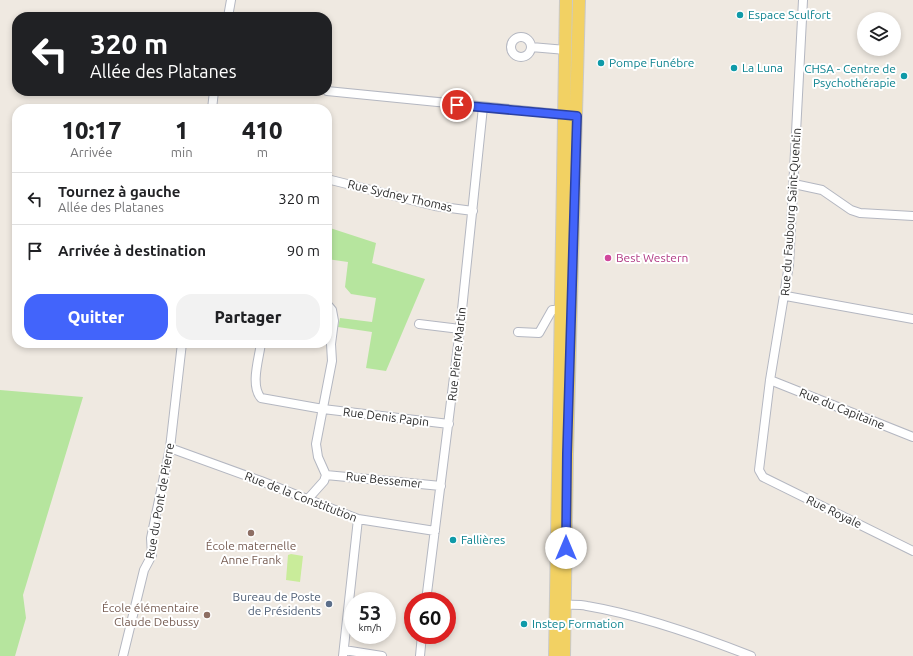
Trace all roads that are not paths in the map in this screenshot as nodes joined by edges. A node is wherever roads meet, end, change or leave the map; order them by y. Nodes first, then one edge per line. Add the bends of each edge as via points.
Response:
1 (231, 0) edge
2 (566, 0) edge
3 (579, 0) edge
4 (804, 0) edge
5 (229, 12) edge
6 (531, 47) dead end
7 (566, 50) junction
8 (332, 92) edge
9 (483, 107) junction
10 (563, 115) junction
11 (577, 116) junction
12 (332, 180) edge
13 (794, 184) junction
14 (473, 211) junction
15 (913, 216) edge
16 (786, 296) junction
17 (332, 310) edge
18 (562, 310) junction
19 (913, 320) edge
20 (419, 324) dead end
21 (460, 329) junction
22 (518, 332) dead end
23 (332, 336) edge
24 (181, 348) edge
25 (260, 348) edge
26 (331, 348) edge
27 (770, 380) junction
28 (323, 409) junction
29 (449, 424) junction
30 (913, 437) edge
31 (170, 448) junction
32 (759, 470) joint
33 (326, 475) junction
34 (441, 486) junction
35 (307, 500) junction
36 (358, 519) junction
37 (435, 531) junction
38 (913, 551) edge
39 (427, 592) edge
40 (561, 605) junction
41 (421, 644) edge
42 (344, 653) edge
43 (124, 656) edge
44 (382, 656) edge
45 (420, 656) edge
46 (555, 656) edge
47 (564, 656) edge
48 (751, 656) edge

1 - 5 street
2 - 7 main road
3 - 11 main road
4 - 13 street, Rue du Faubourg Saint-Quentin
6 - 7 street
7 - 10 main road
8 - 9 street
9 - 10 street
9 - 14 street, Rue Pierre Martin
10 - 11 street
10 - 18 main road
11 - 40 main road
12 - 14 street, Rue Sydney Thomas via 435,206
13 - 15 street via 822,190 851,210 860,213
13 - 16 street, Rue du Faubourg Saint-Quentin
14 - 21 street, Rue Pierre Martin
16 - 19 street
16 - 27 street, Rue du Faubourg Saint-Quentin
17 - 23 street
18 - 22 street via 552,310 539,333
18 - 40 main road
20 - 21 street
21 - 29 street, Rue Pierre Martin
24 - 31 street, Rue du Pont de Pierre
25 - 28 street, Rue Denis Papin via 256,382 257,394 261,398
26 - 28 street via 332,361
27 - 30 street, Rue du Capitaine
27 - 32 street, Rue du Faubourg Saint-Quentin
28 - 29 street, Rue Denis Papin
28 - 33 street via 316,444
29 - 34 street, Rue Pierre Martin
31 - 35 street, Rue de la Constitution
31 - 43 street, Rue du Pont de Pierre via 151,538 152,555 144,570
32 - 38 street, Rue Royale via 763,477
33 - 34 street, Rue Bessemer
33 - 35 street via 324,481
34 - 37 street, Rue Pierre Martin
35 - 36 street, Rue de la Constitution
36 - 37 street, Rue de la Constitution
36 - 42 street
37 - 39 street, Rue Pierre Martin
40 - 46 main road
40 - 47 main road
40 - 48 street via 586,605 622,613
41 - 45 street
42 - 44 street

